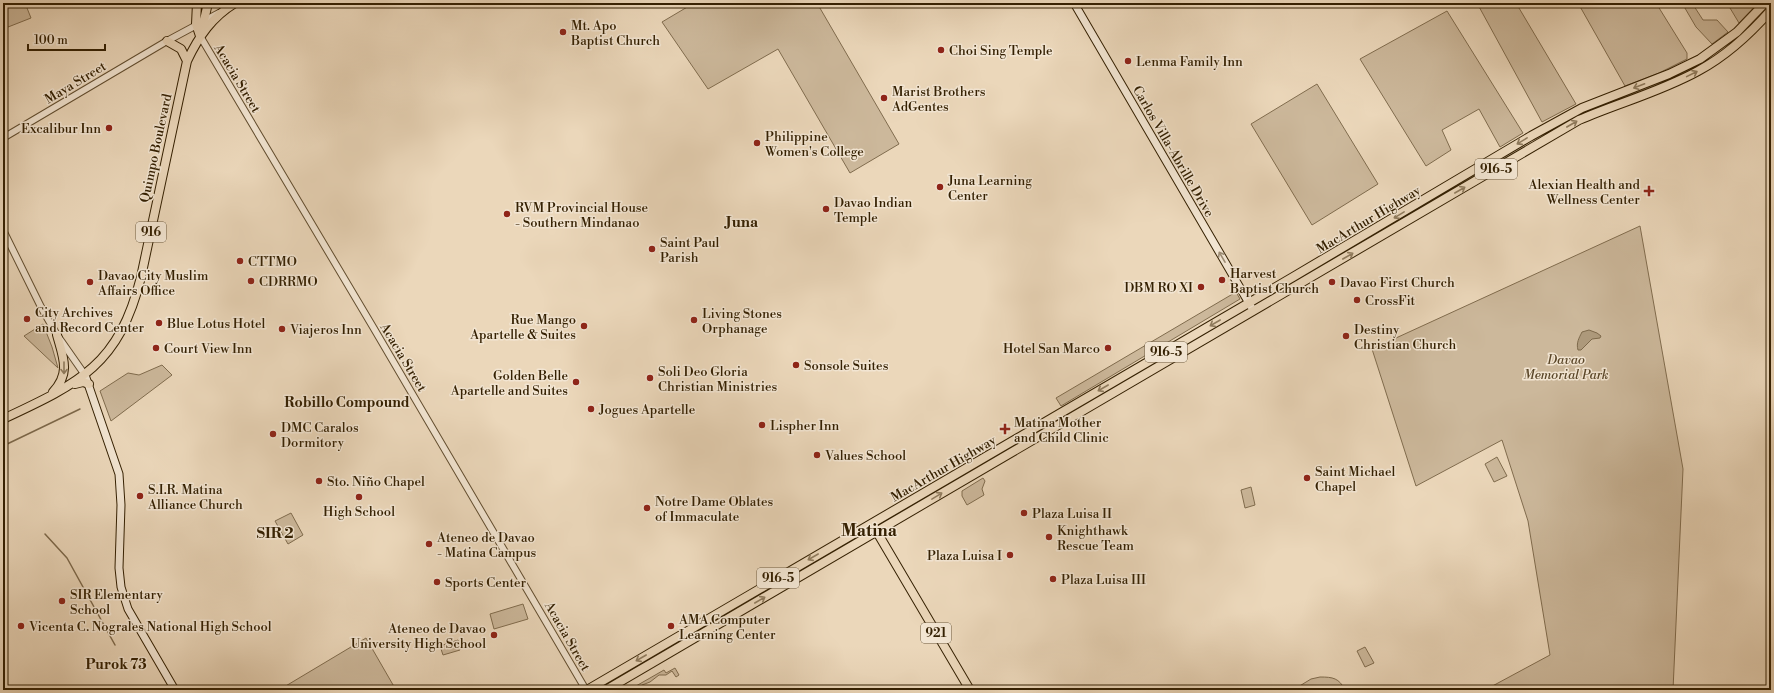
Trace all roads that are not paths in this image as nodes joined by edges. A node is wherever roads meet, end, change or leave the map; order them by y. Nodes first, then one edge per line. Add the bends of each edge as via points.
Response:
1 (197, 3) edge
2 (208, 3) edge
3 (235, 3) edge
4 (1074, 3) edge
5 (1765, 3) edge
6 (1771, 10) edge
7 (222, 11) junction
8 (205, 19) junction
9 (196, 24) junction
10 (200, 36) junction
11 (167, 41) junction
12 (187, 61) junction
13 (3, 138) edge
14 (1476, 169) junction
15 (1481, 177) junction
16 (1378, 227) junction
17 (3, 230) edge
18 (1382, 235) junction
19 (1322, 260) junction
20 (1327, 268) junction
21 (1251, 307) junction
22 (57, 335) junction
23 (86, 374) junction
24 (89, 384) junction
25 (66, 387) junction
26 (49, 396) junction
27 (3, 419) edge
28 (1022, 440) junction
29 (872, 523) junction
30 (877, 531) junction
31 (710, 618) junction
32 (715, 627) junction
33 (675, 639) junction
34 (680, 647) junction
35 (175, 690) edge
36 (587, 690) edge
37 (606, 690) edge
38 (970, 690) edge

1 - 9 main road
2 - 8 main road
3 - 7 main road, Quimpo Boulevard / 916
21 -> 4 main road, Carlos Villa-Abrille Drive
5 -> 14 main road, MacArthur Highway / 916-5 via 1734,34 1700,59 1664,77 1575,111
15 -> 6 main road, MacArthur Highway / 916-5 via 1579,120 1701,70 1744,39
7 - 8 street, Maya Street
7 - 10 main road, Quimpo Boulevard / 916
8 - 9 street, Maya Street
8 - 10 main road
9 - 10 main road
9 - 11 street, Maya Street
10 - 12 main road, Quimpo Boulevard / 916
10 - 36 street, Acacia Street
11 - 12 main road via 181,49
11 - 13 street, Maya Street
12 - 23 main road, Quimpo Boulevard / 916 via 133,305 117,339 104,357
14 - 15 main road
14 -> 16 main road, MacArthur Highway / 916-5
18 -> 15 main road, MacArthur Highway / 916-5
16 - 18 main road
16 - 19 main road, MacArthur Highway / 916-5
17 - 22 street
20 -> 18 main road, MacArthur Highway / 916-5
19 - 20 main road
19 - 21 main road, MacArthur Highway / 916-5
20 - 21 main road, MacArthur Highway / 916-5
21 - 28 main road, MacArthur Highway / 916-5
22 - 23 street
22 -> 26 main road via 64,362 64,374
23 - 24 main road
23 - 25 main road, Quimpo Boulevard / 916
24 - 25 main road via 82,382
24 - 35 main road via 119,474 120,587 128,609
25 - 26 main road, Quimpo Boulevard / 916
26 - 27 main road, Quimpo Boulevard / 916
28 - 29 main road, MacArthur Highway / 916-5
30 -> 28 main road, MacArthur Highway / 916-5
29 - 30 main road, 921
29 -> 31 main road, MacArthur Highway / 916-5
32 -> 30 main road, MacArthur Highway / 916-5
30 - 38 main road, 921
31 - 32 main road
31 - 33 main road, MacArthur Highway / 916-5
32 - 34 main road, MacArthur Highway / 916-5
33 - 34 main road
33 -> 36 main road, MacArthur Highway / 916-5
34 - 37 main road, MacArthur Highway / 916-5

